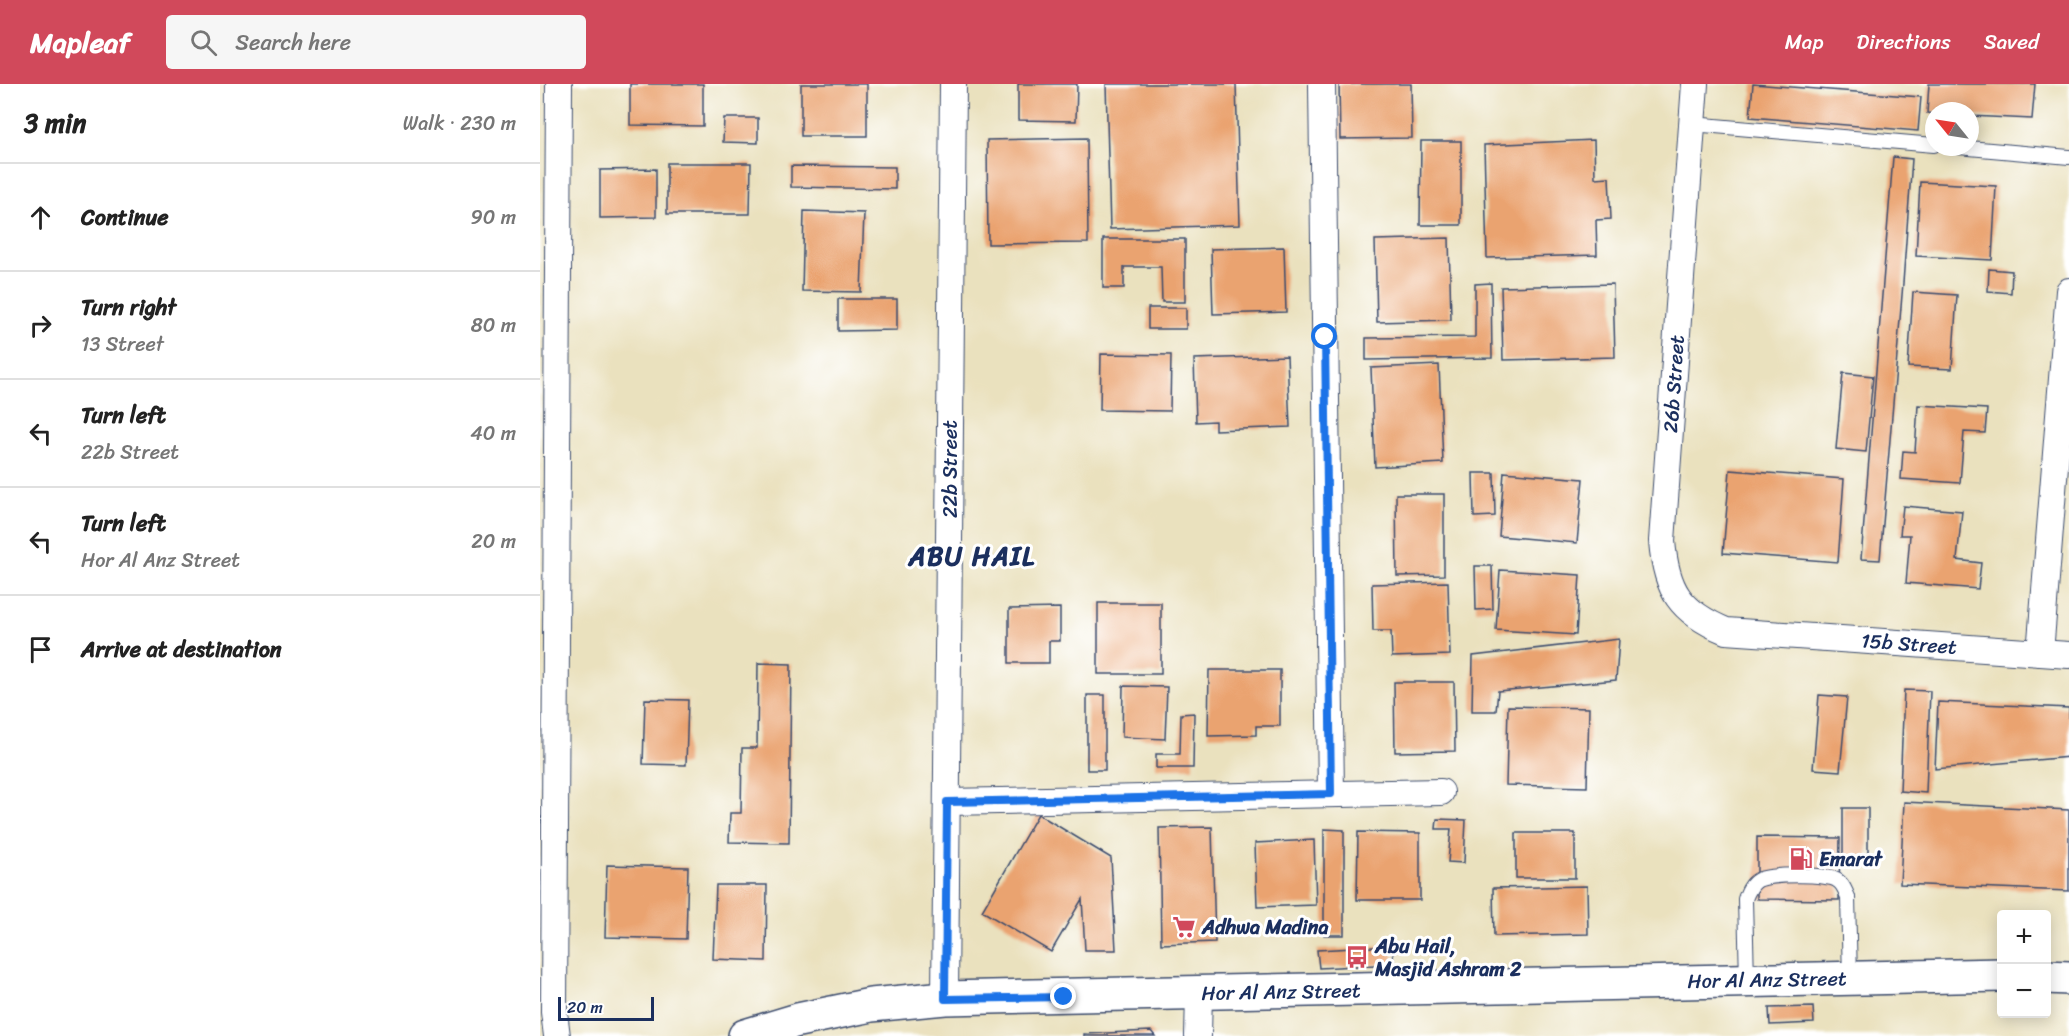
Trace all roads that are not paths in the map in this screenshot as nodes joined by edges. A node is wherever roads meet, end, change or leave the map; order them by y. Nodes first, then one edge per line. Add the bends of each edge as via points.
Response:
1 (559, 84) edge
2 (953, 84) edge
3 (1322, 84) edge
4 (1695, 84) edge
5 (1692, 124) junction
6 (1925, 144) edge
7 (1979, 149) edge
8 (2069, 157) edge
9 (2069, 291) edge
10 (1750, 633) joint
11 (2040, 653) junction
12 (2069, 655) edge
13 (1442, 792) dead end
14 (1331, 794) junction
15 (947, 802) junction
16 (1997, 975) edge
17 (2051, 977) edge
18 (1850, 978) junction
19 (2069, 978) edge
20 (1747, 980) junction
21 (1199, 993) junction
22 (945, 999) junction
23 (550, 1019) edge
24 (745, 1036) edge
25 (1198, 1036) edge

1 - 23 street
2 - 15 street, 22b Street
3 - 14 street
4 - 5 street, 26b Street
5 - 6 lane
5 - 10 street, 26b Street via 1662,541 1664,565 1672,587 1704,622
7 - 8 lane
9 - 11 street
10 - 11 street, 15b Street
11 - 12 street, 15b Street
13 - 14 street
14 - 15 street
15 - 22 street, 22b Street
16 - 18 street, Hor Al Anz Street
17 - 19 street
18 - 20 street, Hor Al Anz Street
18 - 20 lane via 1848,897 1838,880 1819,876 1765,878 1748,889 1744,898
20 - 21 street, Hor Al Anz Street
21 - 22 street, Hor Al Anz Street
21 - 25 street
22 - 24 street, Hor Al Anz Street via 871,1005

